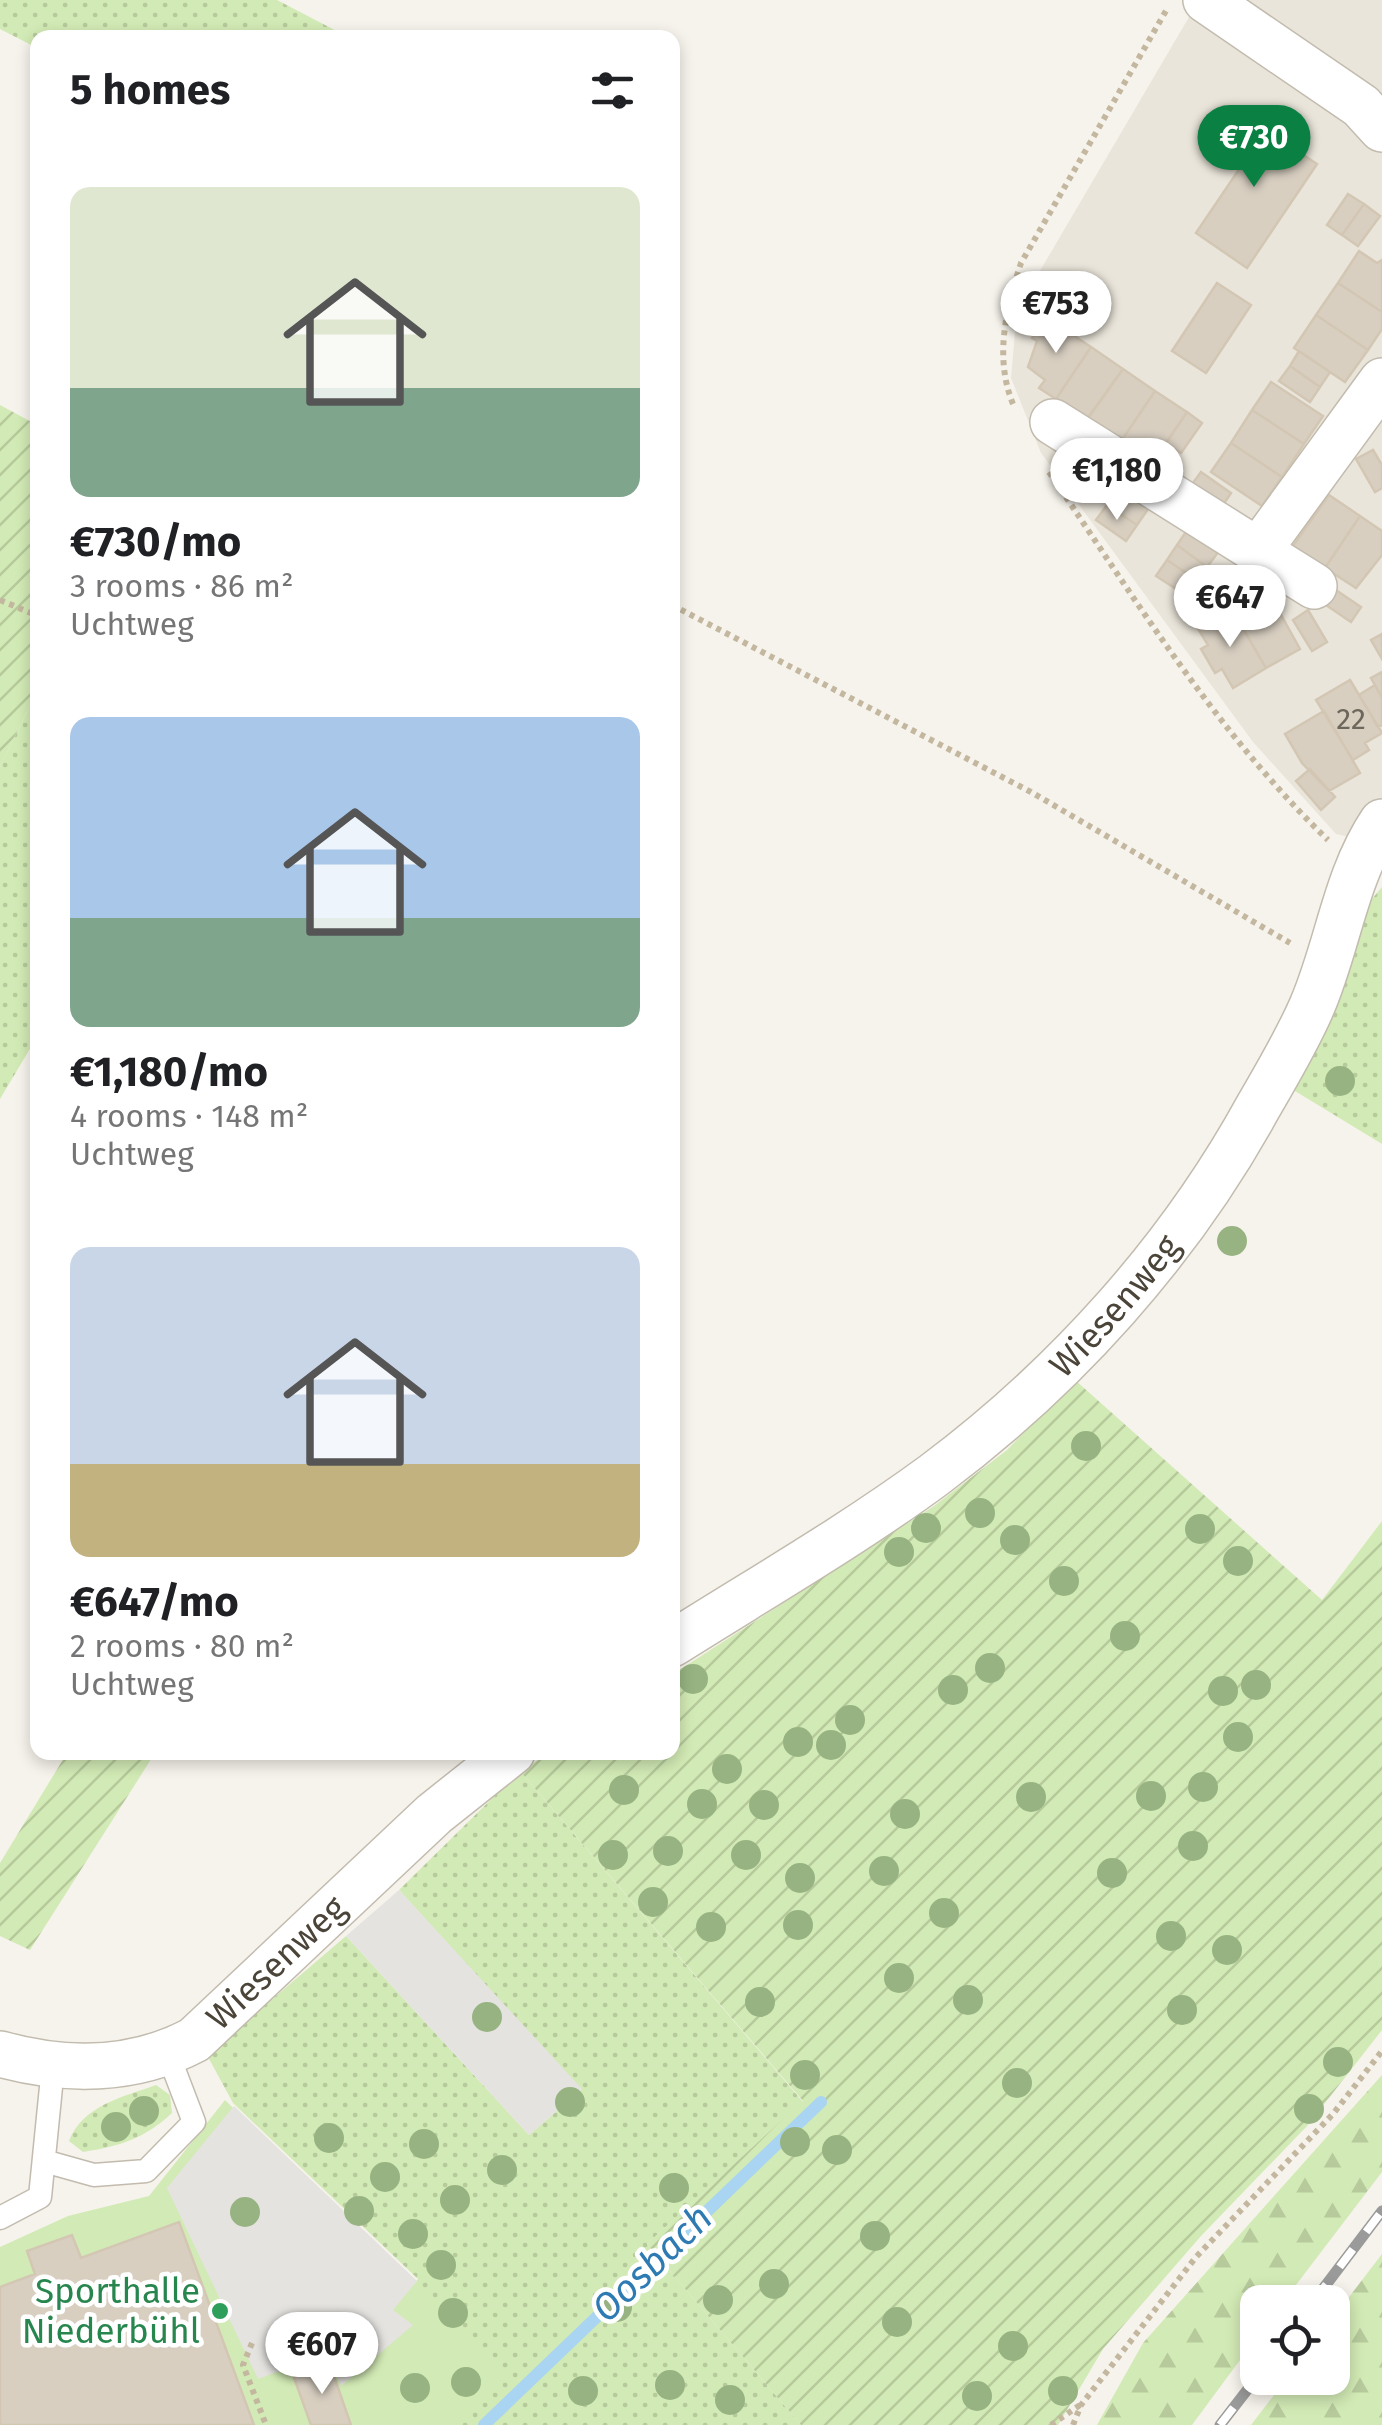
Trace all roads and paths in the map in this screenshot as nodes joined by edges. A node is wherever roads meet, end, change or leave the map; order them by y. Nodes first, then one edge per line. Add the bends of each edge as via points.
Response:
1 (1206, 0) edge
2 (1382, 129) edge
3 (1382, 381) edge
4 (1053, 422) dead end
5 (1258, 550) junction
6 (1314, 586) dead end
7 (0, 600) edge
8 (680, 610) edge
9 (30, 613) edge
10 (1382, 822) edge
11 (1328, 958) junction
12 (680, 1639) edge
13 (502, 1760) edge
14 (1382, 2051) edge
15 (0, 2054) edge
16 (168, 2054) junction
17 (54, 2068) junction
18 (44, 2160) junction
19 (0, 2218) edge
20 (252, 2343) dead end
21 (1081, 2405) junction
22 (266, 2425) edge
23 (1050, 2425) edge
24 (1073, 2425) edge

1 - 2 street via 1362,106
3 - 5 street
4 - 5 street
5 - 6 street
7 - 9 path
8 - 11 path via 1031,792
10 - 11 street, Wiesenweg via 1358,868
11 - 12 street, Wiesenweg via 1312,1006 1256,1111 1182,1227 1106,1321 933,1476
13 - 16 street, Wiesenweg via 434,1814 373,1893 194,2040
14 - 21 path via 1332,2114 1196,2256
15 - 17 street, Wiesenweg
16 - 17 street, Wiesenweg
16 - 18 lane via 194,2122 146,2171 94,2174
17 - 18 lane
18 - 19 lane via 40,2197
20 - 22 path via 243,2365
21 - 23 path
21 - 24 path

